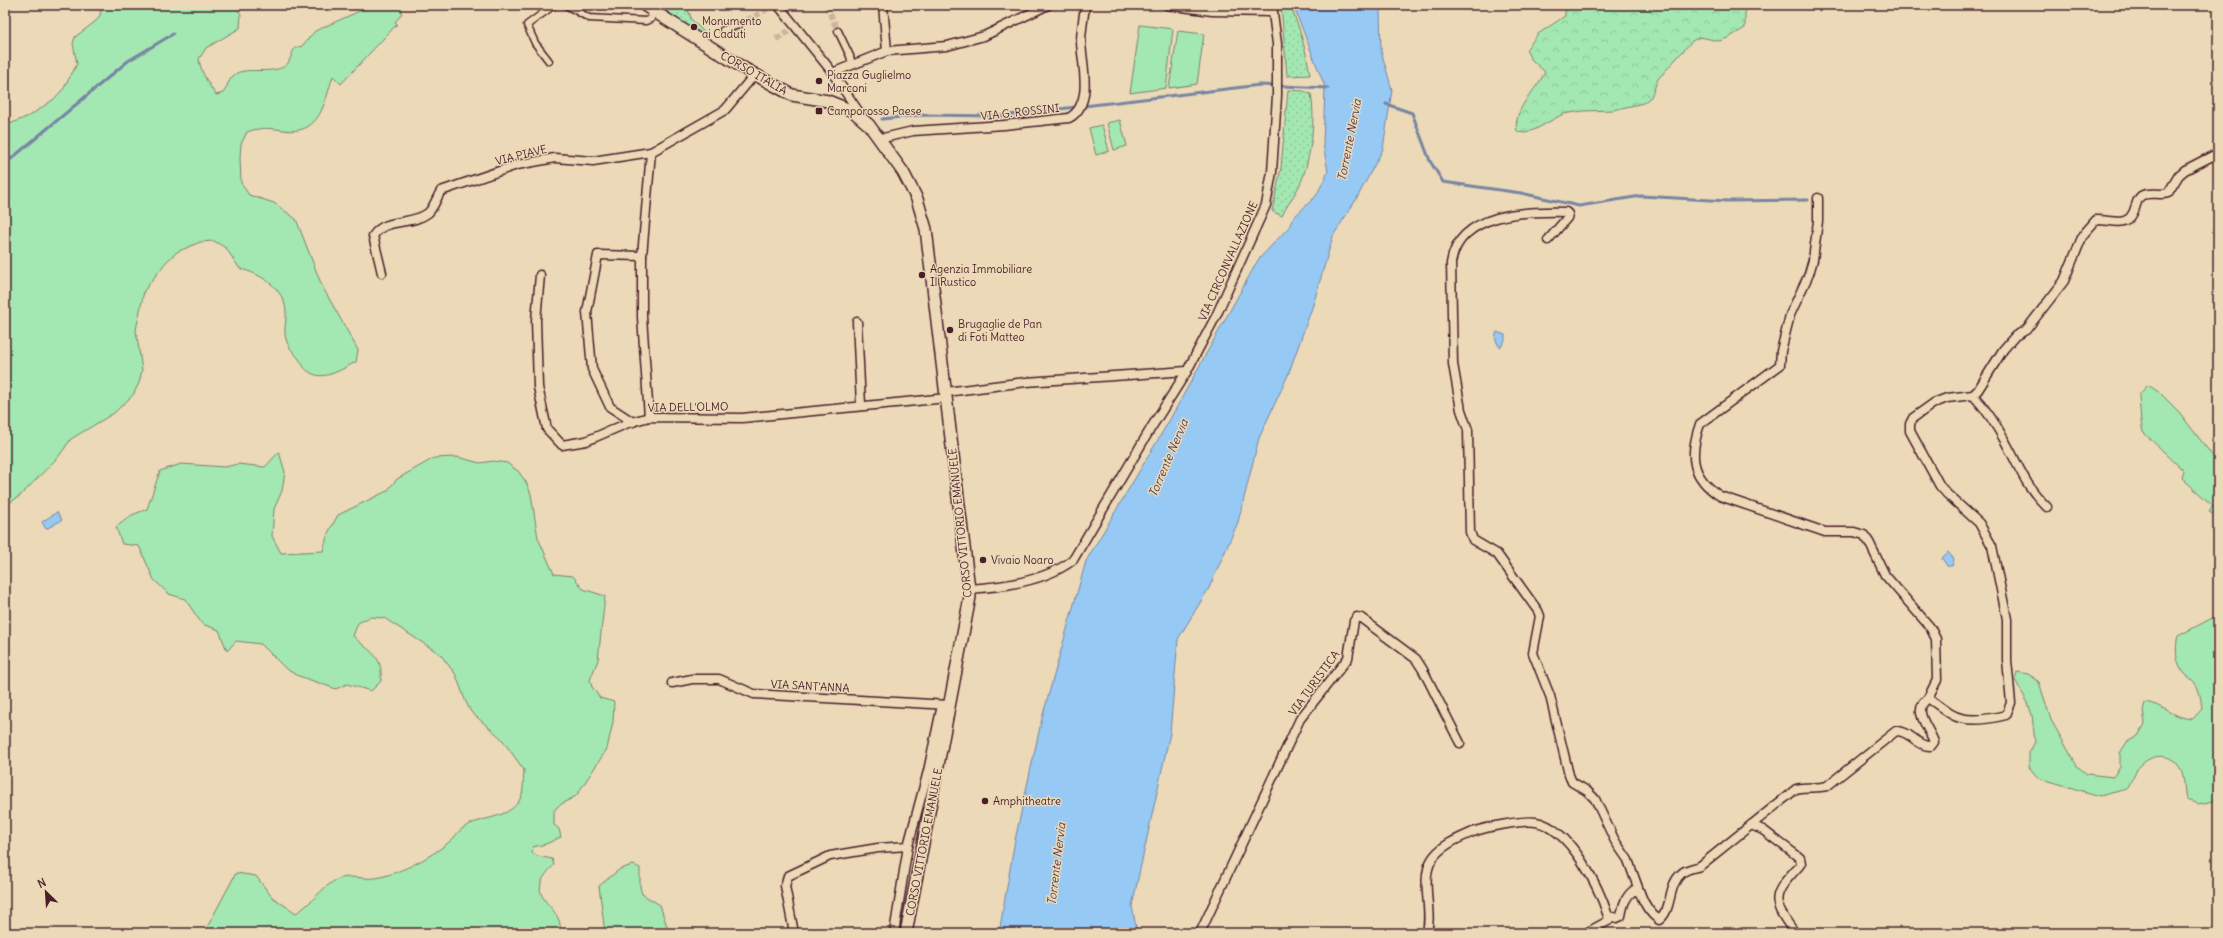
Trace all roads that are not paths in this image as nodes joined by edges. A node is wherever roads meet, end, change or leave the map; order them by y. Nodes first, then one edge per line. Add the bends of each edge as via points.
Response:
1 (554, 5) edge
2 (566, 5) edge
3 (778, 5) edge
4 (883, 5) edge
5 (1048, 5) edge
6 (1085, 5) edge
7 (1167, 5) edge
8 (649, 7) edge
9 (1273, 9) edge
10 (739, 25) tunnel mouth
11 (723, 30) dead end
12 (838, 32) tunnel mouth
13 (887, 50) junction
14 (548, 61) dead end
15 (852, 64) junction
16 (832, 73) junction
17 (755, 74) junction
18 (854, 108) junction
19 (869, 125) joint
20 (879, 139) junction
21 (651, 152) junction
22 (2218, 153) edge
23 (1818, 198) dead end
24 (1548, 240) dead end
25 (642, 256) junction
26 (382, 273) dead end
27 (540, 275) dead end
28 (856, 322) dead end
29 (1187, 371) junction
30 (946, 395) junction
31 (1973, 395) junction
32 (861, 405) junction
33 (649, 417) junction
34 (633, 422) junction
35 (2047, 507) dead end
36 (969, 589) junction
37 (672, 683) dead end
38 (1928, 698) junction
39 (946, 705) junction
40 (1460, 743) dead end
41 (929, 764) junction
42 (936, 776) junction
43 (1751, 825) junction
44 (908, 846) junction
45 (1640, 893) junction
46 (1608, 921) dead end
47 (794, 933) edge
48 (894, 933) edge
49 (906, 933) edge
50 (1200, 933) edge
51 (1426, 933) edge
52 (1586, 933) edge
53 (1795, 933) edge

1 - 14 street via 527,25 535,43
2 - 8 street via 589,18 646,21 651,19
3 - 16 street
4 - 13 street
5 - 13 street via 984,36 947,46
6 - 20 street, VIA G. ROSSINI via 1081,42 1083,101 1076,114 1069,118 1004,125 913,131
7 - 9 street via 1212,11
8 - 17 main road, CORSO ITALIA
9 - 29 street, VIA CIRCONVALLAZIONE via 1277,96 1272,172 1266,205 1216,316
10 - 11 street
12 - 15 street
13 - 15 street
15 - 16 street
16 - 18 street
17 - 18 main road, CORSO ITALIA via 792,95
17 - 21 street, VIA PIAVE via 725,110
18 - 19 main road, CORSO ITALIA
19 - 20 main road, CORSO VITTORIO EMANUELE
20 - 30 main road, CORSO VITTORIO EMANUELE via 910,185 926,229
21 - 25 street
21 - 26 street, VIA PIAVE via 593,161 547,159 517,165 441,191 428,213 377,229 373,236
22 - 31 street via 2185,170 2168,193 2142,195 2128,219 2121,222 2096,220 2091,224 2076,248 2064,281 2026,330 2015,336 2003,350
23 - 38 street via 1813,260 1790,315 1780,365 1700,424 1693,458 1696,471 1707,487 1720,496 1825,532 1854,532 1864,535 1884,575 1930,627 1936,639 1937,680
24 - 45 street via 1567,218 1566,212 1519,214 1489,220 1474,227 1452,253 1453,364 1461,410 1468,430 1470,532 1473,540 1497,554 1540,616 1533,653 1550,696 1567,770 1572,782 1595,799 1615,841 1628,860
25 - 33 street via 642,317
25 - 34 street via 598,255 587,312 592,369 610,407
27 - 34 street, VIA DELL'OLMO via 536,320 538,387 547,429 562,445 586,441
28 - 32 street
29 - 30 street via 1026,382
29 - 36 street, VIA CIRCONVALLAZIONE via 1073,560 1058,570 1038,576
30 - 32 street, VIA DELL'OLMO
30 - 36 main road, CORSO VITTORIO EMANUELE
31 - 35 street via 2006,442 2020,473 2037,498
31 - 38 street via 1947,398 1934,403 1914,418 1910,424 1910,431 1940,486 1980,523 1992,546 2006,611 2011,703 2006,715 1963,719 1952,715
32 - 33 street, VIA DELL'OLMO via 742,418
33 - 34 street, VIA DELL'OLMO
36 - 39 main road, CORSO VITTORIO EMANUELE via 970,597
37 - 39 street, VIA SANT'ANNA via 692,679 719,679 754,694
38 - 43 street via 1920,709 1934,742 1931,746 1926,747 1902,730 1896,731 1827,786 1805,786 1796,789
39 - 41 street
39 - 42 main road, CORSO VITTORIO EMANUELE
40 - 50 street, VIA TURISTICA via 1416,659 1357,617 1354,621 1348,658 1300,719
41 - 42 street
41 - 44 street
42 - 49 main road, CORSO VITTORIO EMANUELE
43 - 45 street via 1700,866 1682,872 1671,892 1663,917 1659,920 1652,916
43 - 53 street via 1758,826 1800,858 1801,863 1776,894 1777,904
44 - 47 street via 830,856 788,876 785,886
44 - 48 street
45 - 51 street via 1634,890 1628,894 1621,916 1608,916 1593,877 1572,848 1554,830 1537,822 1484,827 1458,838 1431,860 1426,898
46 - 52 street

